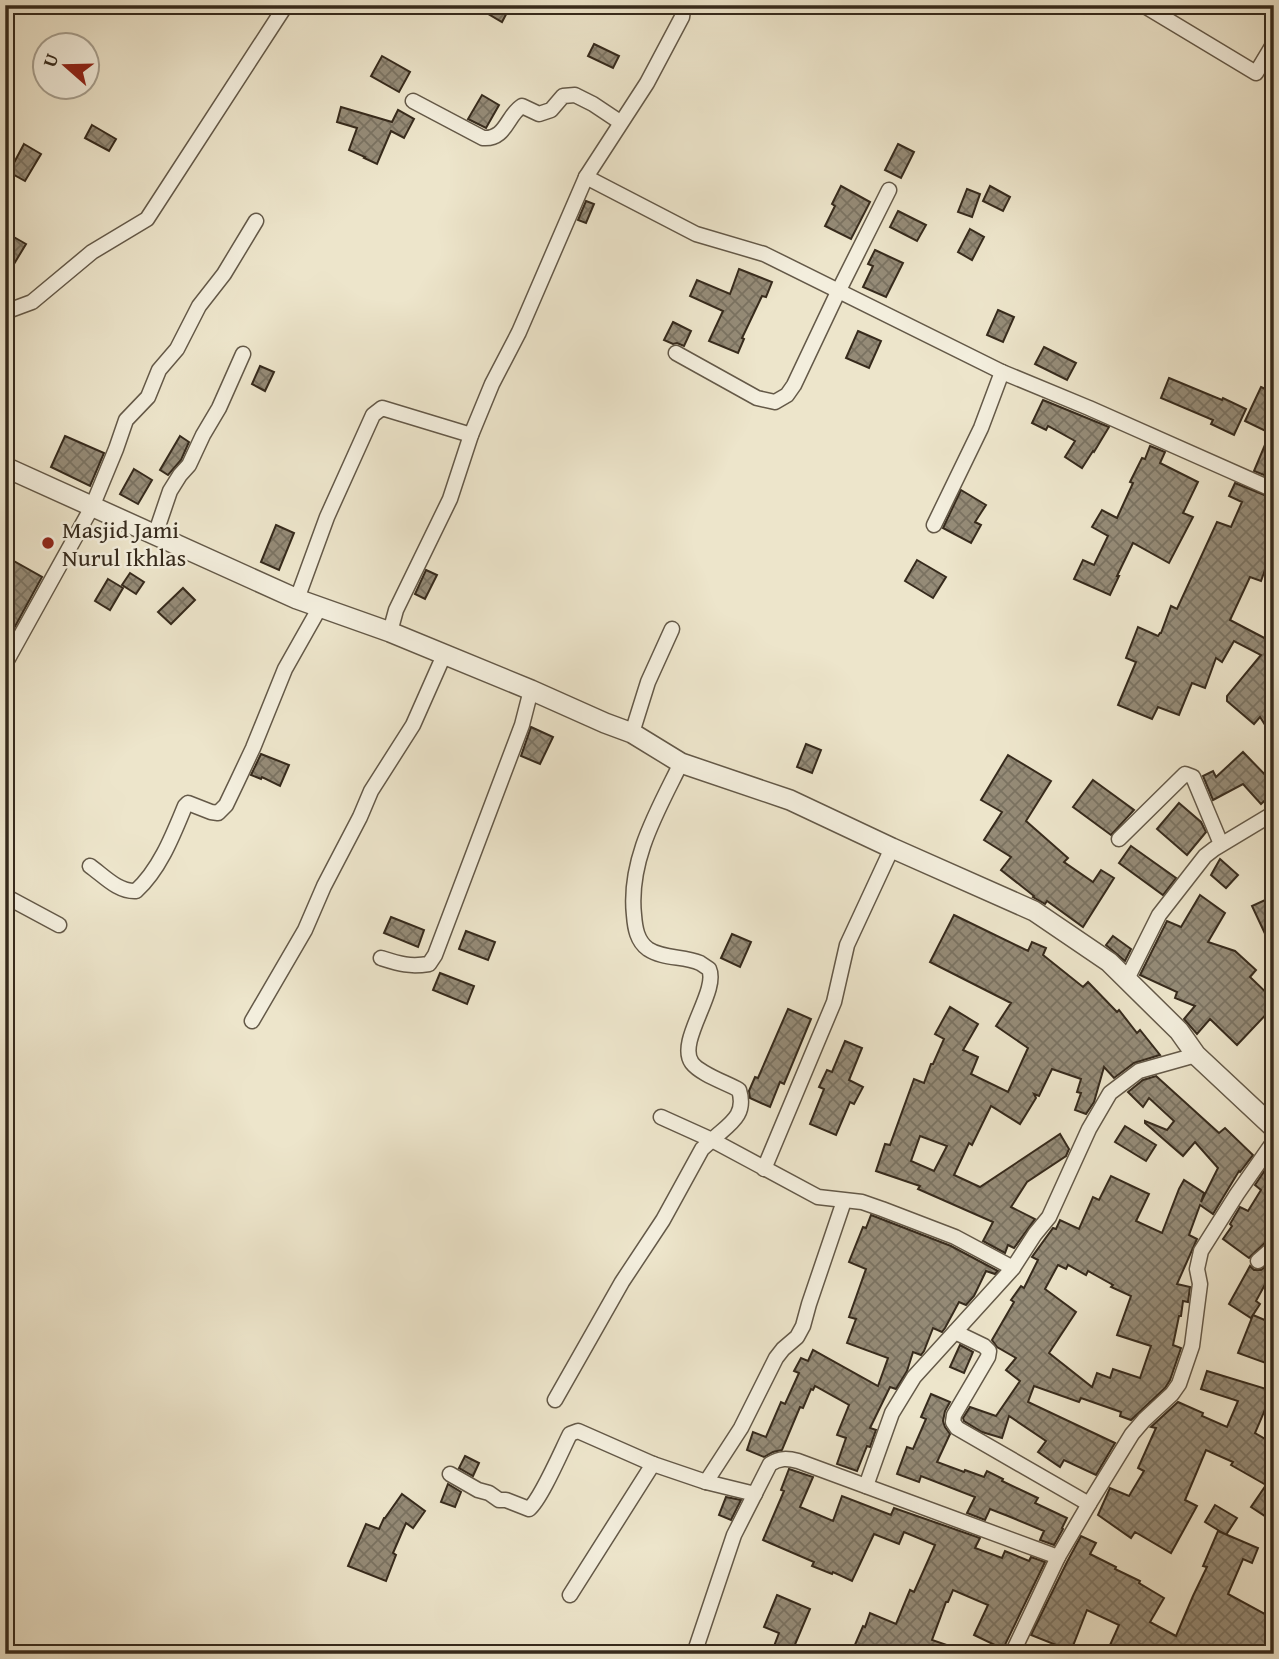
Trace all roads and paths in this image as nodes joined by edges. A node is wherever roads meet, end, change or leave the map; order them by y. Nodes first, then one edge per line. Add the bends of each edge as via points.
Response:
1 (286, 5) edge
2 (681, 5) edge
3 (1143, 5) edge
4 (1274, 43) edge
5 (414, 101) dead end
6 (620, 122) junction
7 (586, 177) junction
8 (889, 190) dead end
9 (256, 222) dead end
10 (838, 292) junction
11 (5, 312) edge
12 (676, 353) dead end
13 (243, 354) dead end
14 (1002, 372) junction
15 (471, 435) junction
16 (5, 467) edge
17 (1274, 490) edge
18 (92, 507) junction
19 (934, 525) dead end
20 (155, 536) junction
21 (297, 599) junction
22 (320, 607) junction
23 (673, 629) dead end
24 (390, 632) junction
25 (444, 655) junction
26 (5, 664) edge
27 (531, 690) junction
28 (632, 733) junction
29 (681, 763) junction
30 (1274, 813) edge
31 (1119, 839) dead end
32 (1221, 844) junction
33 (892, 848) junction
34 (90, 866) dead end
35 (5, 896) edge
36 (59, 925) dead end
37 (381, 958) dead end
38 (1126, 981) junction
39 (253, 1021) dead end
40 (1196, 1055) junction
41 (661, 1117) dead end
42 (1274, 1128) edge
43 (712, 1140) junction
44 (1274, 1141) edge
45 (764, 1168) junction
46 (844, 1201) junction
47 (1274, 1247) edge
48 (1258, 1261) dead end
49 (1013, 1268) junction
50 (955, 1332) junction
51 (555, 1400) dead end
52 (653, 1464) junction
53 (450, 1474) dead end
54 (706, 1482) junction
55 (866, 1486) junction
56 (755, 1494) junction
57 (1089, 1504) junction
58 (1058, 1557) junction
59 (570, 1595) dead end
60 (694, 1654) edge
61 (1012, 1654) edge

1 - 11 street via 147,219 92,252 32,302
2 - 6 street via 679,24
3 - 4 street via 1256,73
5 - 6 street via 490,139 500,134 515,110 523,106 539,114 551,110 563,96 575,95
6 - 7 street
7 - 10 street via 696,234 764,254
7 - 15 street
8 - 10 street
9 - 18 street via 177,349 159,370 148,397 126,420
10 - 12 street via 794,385 775,402 757,398
10 - 14 street
13 - 20 street via 189,465 170,491
14 - 17 street
14 - 19 street via 981,428
15 - 21 street via 382,408 377,411 327,517
15 - 24 street via 450,499 396,610
16 - 18 street
18 - 20 street
18 - 26 street
20 - 21 street
21 - 22 street
22 - 24 street
22 - 34 street via 285,669 226,805 218,813 188,803 170,843 136,891 120,888
23 - 28 street via 648,682
24 - 25 street
25 - 27 street
25 - 39 street via 414,725 371,791 304,930
27 - 28 street
27 - 37 street via 522,726 435,955 429,964 418,966
28 - 29 street
29 - 33 street via 790,800
29 - 43 street via 640,854 633,907 635,931 647,948 699,963 711,973 688,1048 690,1061 739,1090 742,1100 739,1115
30 - 32 street
31 - 32 street via 1185,774 1193,777
32 - 38 street via 1205,856 1158,915
33 - 38 street via 1034,911 1109,962
33 - 45 street via 847,945 834,1002
35 - 36 street
38 - 40 street via 1179,1031
40 - 42 street
40 - 49 street via 1139,1071 1110,1093 1049,1217
41 - 43 street
43 - 45 street
43 - 51 street via 702,1149
44 - 57 street via 1201,1251 1192,1346 1178,1384 1132,1434
45 - 46 street via 818,1197
46 - 49 street via 862,1202 954,1237
46 - 54 street via 803,1326 776,1358 741,1428
47 - 48 street
49 - 50 street
50 - 55 street via 901,1397
50 - 57 street via 989,1351 954,1415 957,1428
52 - 53 street via 573,1432 529,1510
52 - 54 street
52 - 59 street
54 - 56 street
55 - 56 street via 786,1458 770,1464
55 - 58 street
56 - 60 street via 727,1553
57 - 58 street
58 - 61 street

